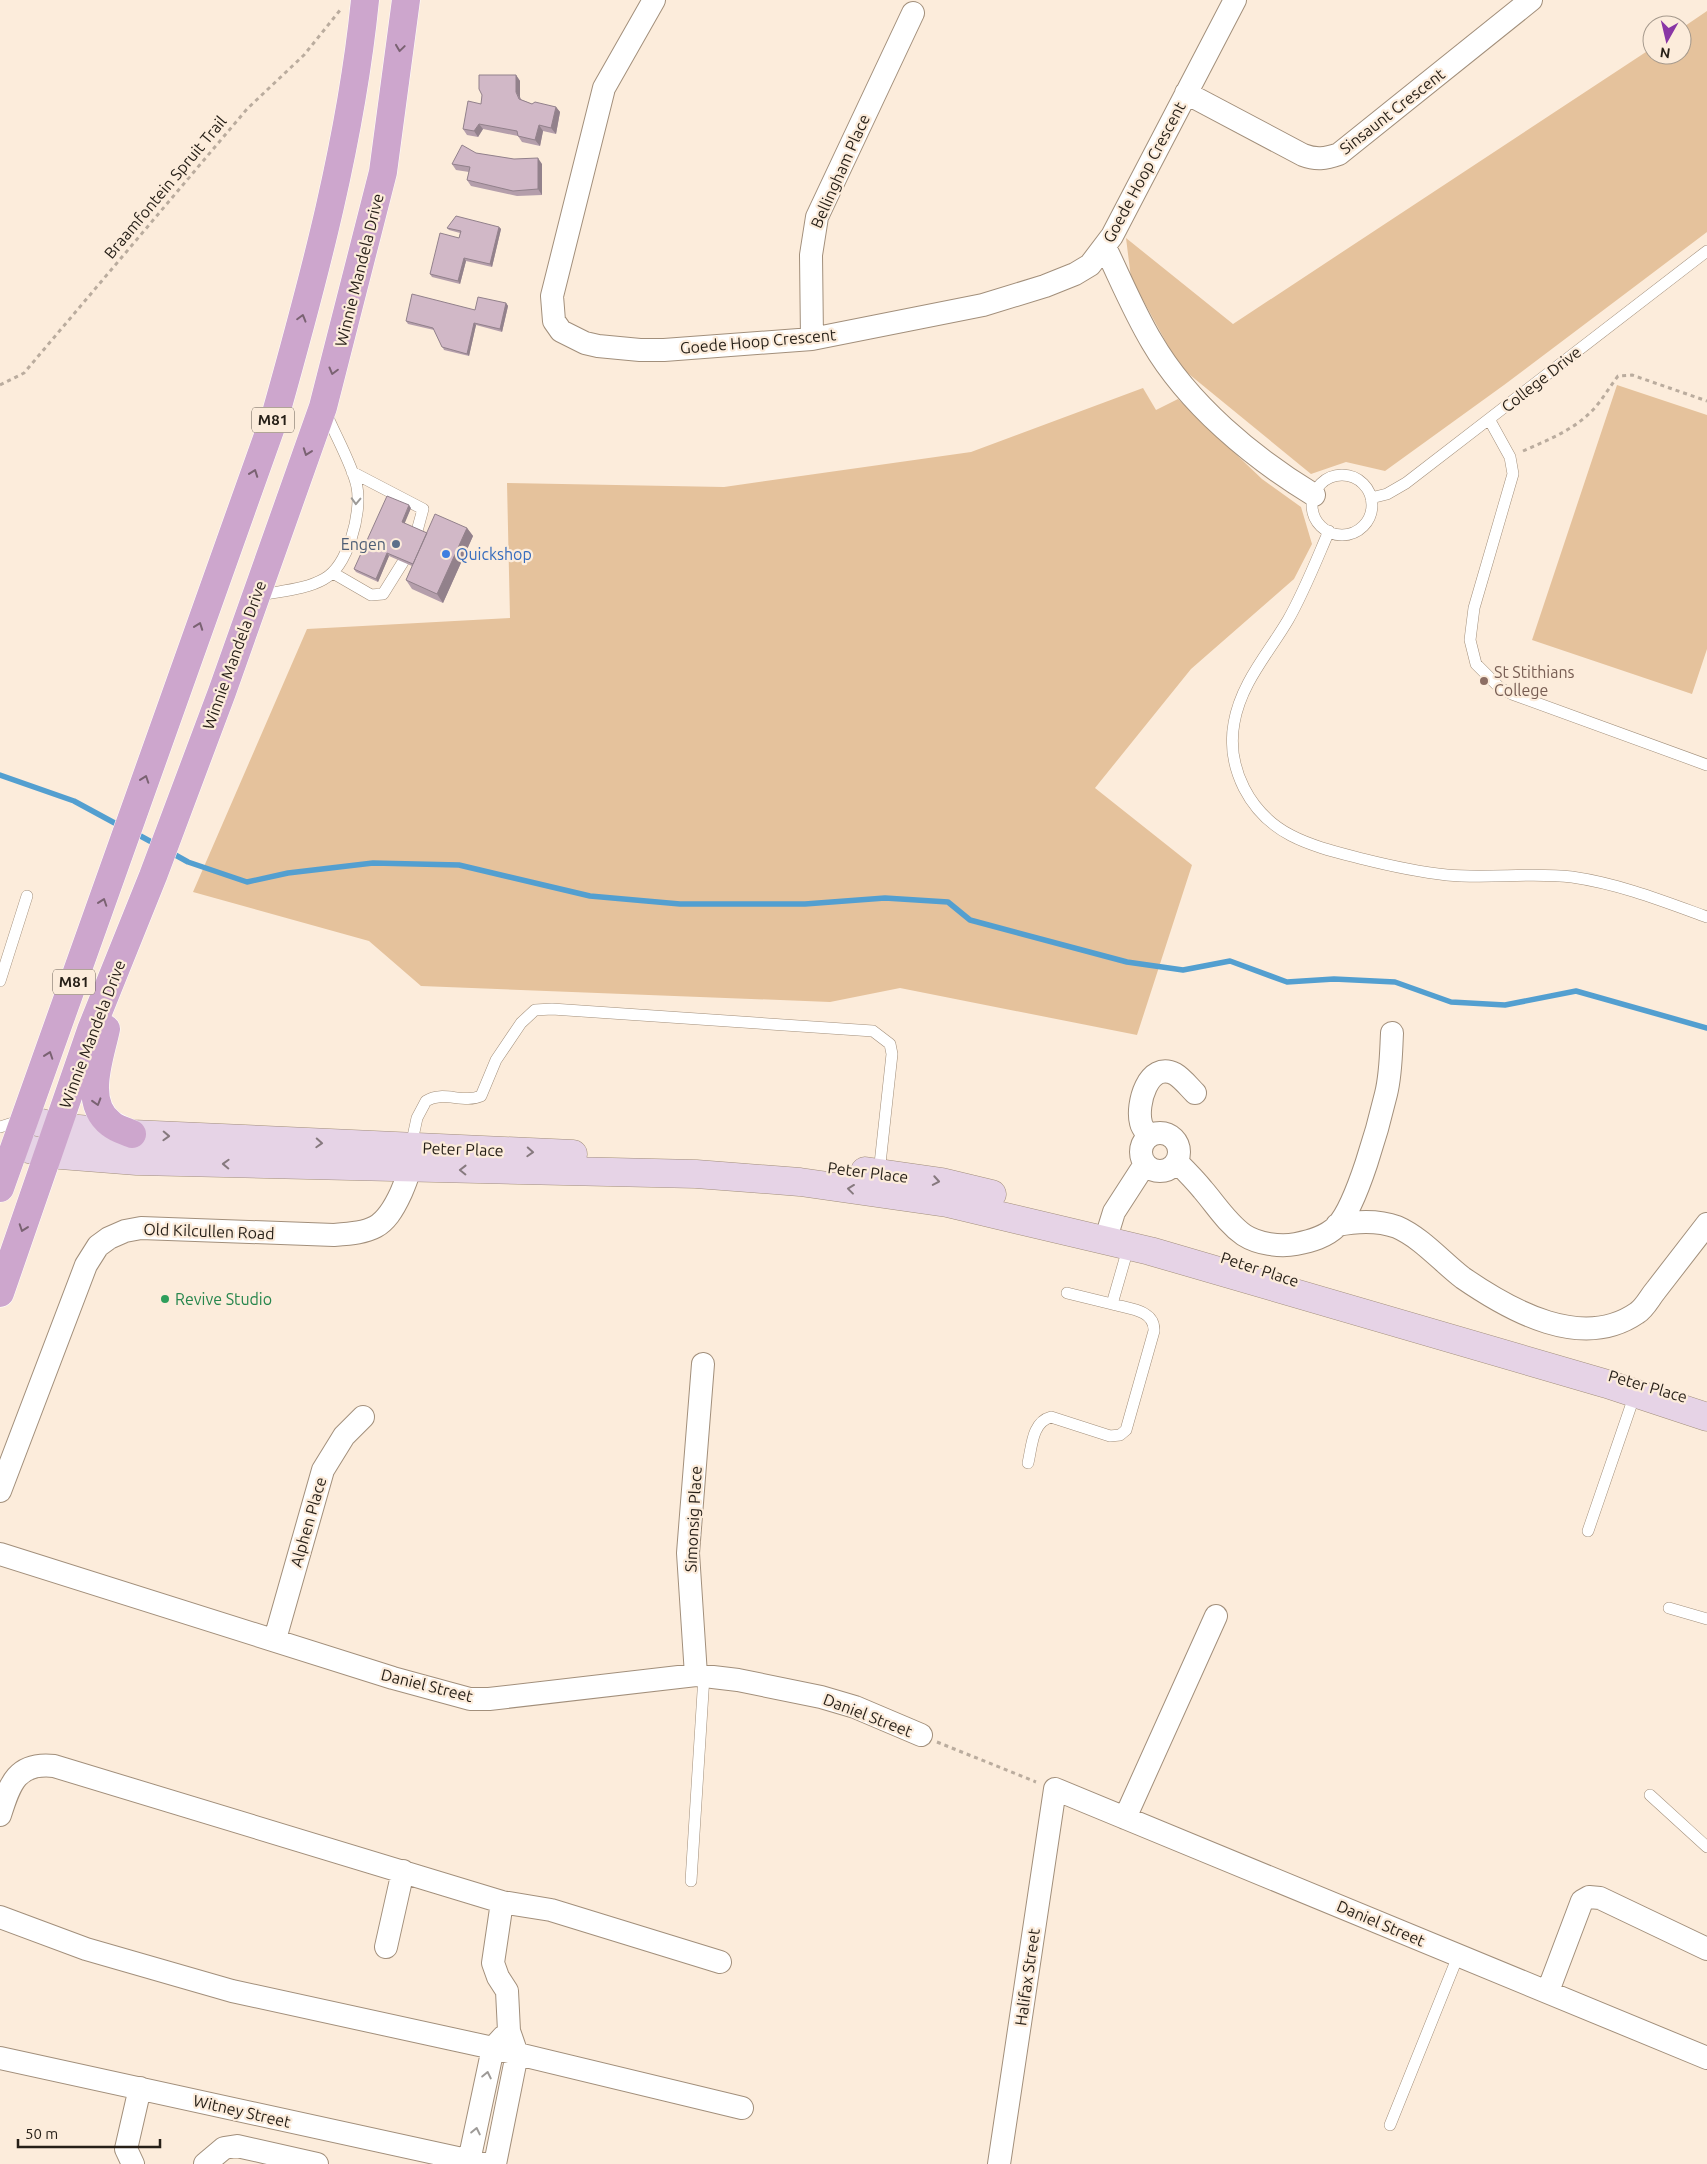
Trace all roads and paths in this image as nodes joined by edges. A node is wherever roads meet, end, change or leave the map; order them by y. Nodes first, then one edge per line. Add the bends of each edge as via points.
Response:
1 (406, 0) edge
2 (654, 0) edge
3 (1235, 0) edge
4 (1531, 0) edge
5 (354, 4) edge
6 (913, 13) dead end
7 (1186, 93) junction
8 (1105, 247) junction
9 (1707, 251) edge
10 (812, 339) junction
11 (0, 385) edge
12 (1707, 401) edge
13 (323, 406) junction
14 (1489, 419) junction
15 (1510, 457) junction
16 (352, 472) junction
17 (1314, 494) junction
18 (1371, 498) junction
19 (416, 531) edge
20 (1328, 531) junction
21 (403, 562) edge
22 (334, 573) junction
23 (256, 596) junction
24 (1707, 765) edge
25 (27, 896) dead end
26 (1707, 918) edge
27 (123, 952) junction
28 (0, 981) edge
29 (1392, 1033) dead end
30 (1194, 1093) dead end
31 (26, 1119) junction
32 (57, 1127) junction
33 (132, 1134) junction
34 (1149, 1136) junction
35 (8, 1138) edge
36 (48, 1154) junction
37 (411, 1158) junction
38 (1177, 1162) junction
39 (1145, 1164) junction
40 (878, 1183) junction
41 (0, 1188) edge
42 (1356, 1192) junction
43 (1384, 1224) junction
44 (1707, 1224) edge
45 (1337, 1225) junction
46 (1115, 1236) junction
47 (0, 1293) edge
48 (1067, 1293) dead end
49 (1112, 1304) junction
50 (703, 1364) dead end
51 (1636, 1394) junction
52 (1707, 1403) edge
53 (363, 1417) dead end
54 (1707, 1417) edge
55 (1028, 1463) dead end
56 (0, 1491) edge
57 (1588, 1531) dead end
58 (0, 1554) edge
59 (1669, 1608) dead end
60 (1216, 1616) dead end
61 (1707, 1619) edge
62 (275, 1639) junction
63 (700, 1676) junction
64 (921, 1736) joint
65 (1055, 1789) junction
66 (1650, 1796) dead end
67 (0, 1815) edge
68 (1125, 1818) junction
69 (1707, 1847) edge
70 (404, 1871) junction
71 (690, 1881) dead end
72 (502, 1902) junction
73 (0, 1917) edge
74 (386, 1947) dead end
75 (1707, 1949) edge
76 (1458, 1956) junction
77 (720, 1962) dead end
78 (1548, 1991) junction
79 (508, 2031) junction
80 (493, 2048) junction
81 (517, 2054) junction
82 (0, 2058) edge
83 (1707, 2058) edge
84 (140, 2088) junction
85 (742, 2108) dead end
86 (1390, 2125) dead end
87 (477, 2162) edge
88 (133, 2164) edge
89 (205, 2164) edge
90 (317, 2164) edge
91 (495, 2164) edge
92 (999, 2164) edge

1 -> 13 main road, Winnie Mandela Drive / M81 via 383,172
2 - 10 street, Goede Hoop Crescent via 604,88 554,282 554,321 561,331 585,343 640,350
3 - 7 street, Goede Hoop Crescent
4 - 7 street, Sinsaunt Crescent via 1329,158 1312,159 1303,155
5 - 11 path, Braamfontein Spruit Trail via 247,109 24,373
31 -> 5 main road, Winnie Mandela Drive / M81 via 278,404 312,286 341,158
6 - 10 street, Bellingham Place via 817,217 811,255
7 - 8 street, Goede Hoop Crescent
8 - 10 street, Goede Hoop Crescent via 1090,264 1075,274 1046,286 983,305
8 - 17 street via 1151,342 1177,379 1245,446 1279,474
9 - 14 lane, College Drive
12 - 15 path via 1632,375 1618,376 1581,421
13 - 16 lane
13 -> 23 main road, Winnie Mandela Drive / M81
14 - 15 lane
14 - 18 lane, College Drive via 1406,483 1387,494
15 - 24 lane via 1513,474 1508,498 1474,608 1470,640 1476,664 1484,675 1506,691
16 - 19 lane via 423,509
16 -> 22 lane via 357,488 356,517
17 - 18 lane via 1326,480 1344,475 1362,482
17 - 20 lane via 1313,514 1318,524
18 - 20 lane via 1370,517 1364,526 1346,535
20 - 26 lane via 1299,600 1261,659 1240,700 1234,724 1232,746 1238,776 1252,803 1269,822 1316,847 1403,869 1449,875 1542,874 1574,878 1641,893
21 - 22 lane via 383,594 376,596
22 - 23 lane via 309,584
23 - 27 main road, Winnie Mandela Drive / M81
25 - 28 lane
27 - 32 main road, Winnie Mandela Drive / M81
27 -> 33 main road via 95,1094 103,1116 114,1126
29 - 42 street via 1386,1094
30 - 34 street via 1175,1074 1162,1072 1154,1076 1144,1088 1139,1108 1140,1123
31 - 32 main road, Peter Place
31 - 35 main road, Winnie Mandela Drive / M81
32 - 33 main road, Peter Place
32 - 36 main road, Winnie Mandela Drive / M81
33 -> 37 main road, Peter Place
34 - 38 street via 1164,1133 1174,1138 1179,1147
34 - 39 street via 1141,1149
35 - 36 main road, Peter Place
35 - 41 main road, Winnie Mandela Drive / M81
37 -> 36 main road, Peter Place via 137,1161
36 -> 47 main road, Winnie Mandela Drive / M81
37 - 40 main road, Peter Place via 808,1164
37 - 40 lane via 417,1118 426,1101 443,1096 469,1100 481,1096 496,1060 521,1023 535,1010 552,1009 873,1031 890,1044 892,1054
37 - 56 street, Old Kilcullen Road via 388,1219 363,1232 334,1235 141,1228 125,1231 98,1246 78,1279
38 - 39 street via 1161,1172
38 - 45 street via 1225,1218 1245,1235 1265,1243 1290,1245 1316,1240
39 - 46 street via 1114,1212
40 - 46 main road, Peter Place via 942,1182
42 - 43 street
42 - 45 street
43 - 44 street via 1409,1234 1464,1278 1507,1304 1539,1319 1588,1330 1613,1326 1639,1312
43 - 45 street via 1357,1221
46 - 49 lane
46 - 51 main road, Peter Place
46 - 52 main road, Peter Place via 1269,1271 1383,1309
48 - 49 lane
49 - 55 lane via 1150,1316 1155,1322 1126,1430 1120,1435 1110,1436 1051,1418 1043,1420 1037,1426
50 - 63 street, Simonsig Place via 688,1554
51 - 54 main road, Peter Place
51 - 57 lane
53 - 62 street, Alphen Place via 344,1436 323,1470
58 - 62 street, Daniel Street
59 - 61 lane
60 - 68 street
62 - 63 street, Daniel Street via 393,1678 470,1699
63 - 64 street, Daniel Street via 821,1697
63 - 71 lane
64 - 65 path
65 - 68 street, Daniel Street
65 - 92 street, Halifax Street
66 - 69 lane
67 - 70 street via 14,1782 26,1768 54,1766
68 - 76 street, Daniel Street
70 - 72 street
70 - 74 street
72 - 77 street via 551,1910
72 - 79 street via 493,1963 507,1991
73 - 80 street via 86,1949 177,1977
75 - 78 street via 1600,1898 1589,1897 1582,1900
76 - 78 street, Daniel Street
76 - 86 lane
78 - 83 street, Daniel Street
79 - 80 street
79 - 81 street
80 - 81 street
87 -> 80 street
81 - 85 street
81 - 91 street
82 - 84 street, Witney Street
84 - 87 street, Witney Street
84 - 88 street via 126,2148
89 - 90 street via 224,2148 237,2146

